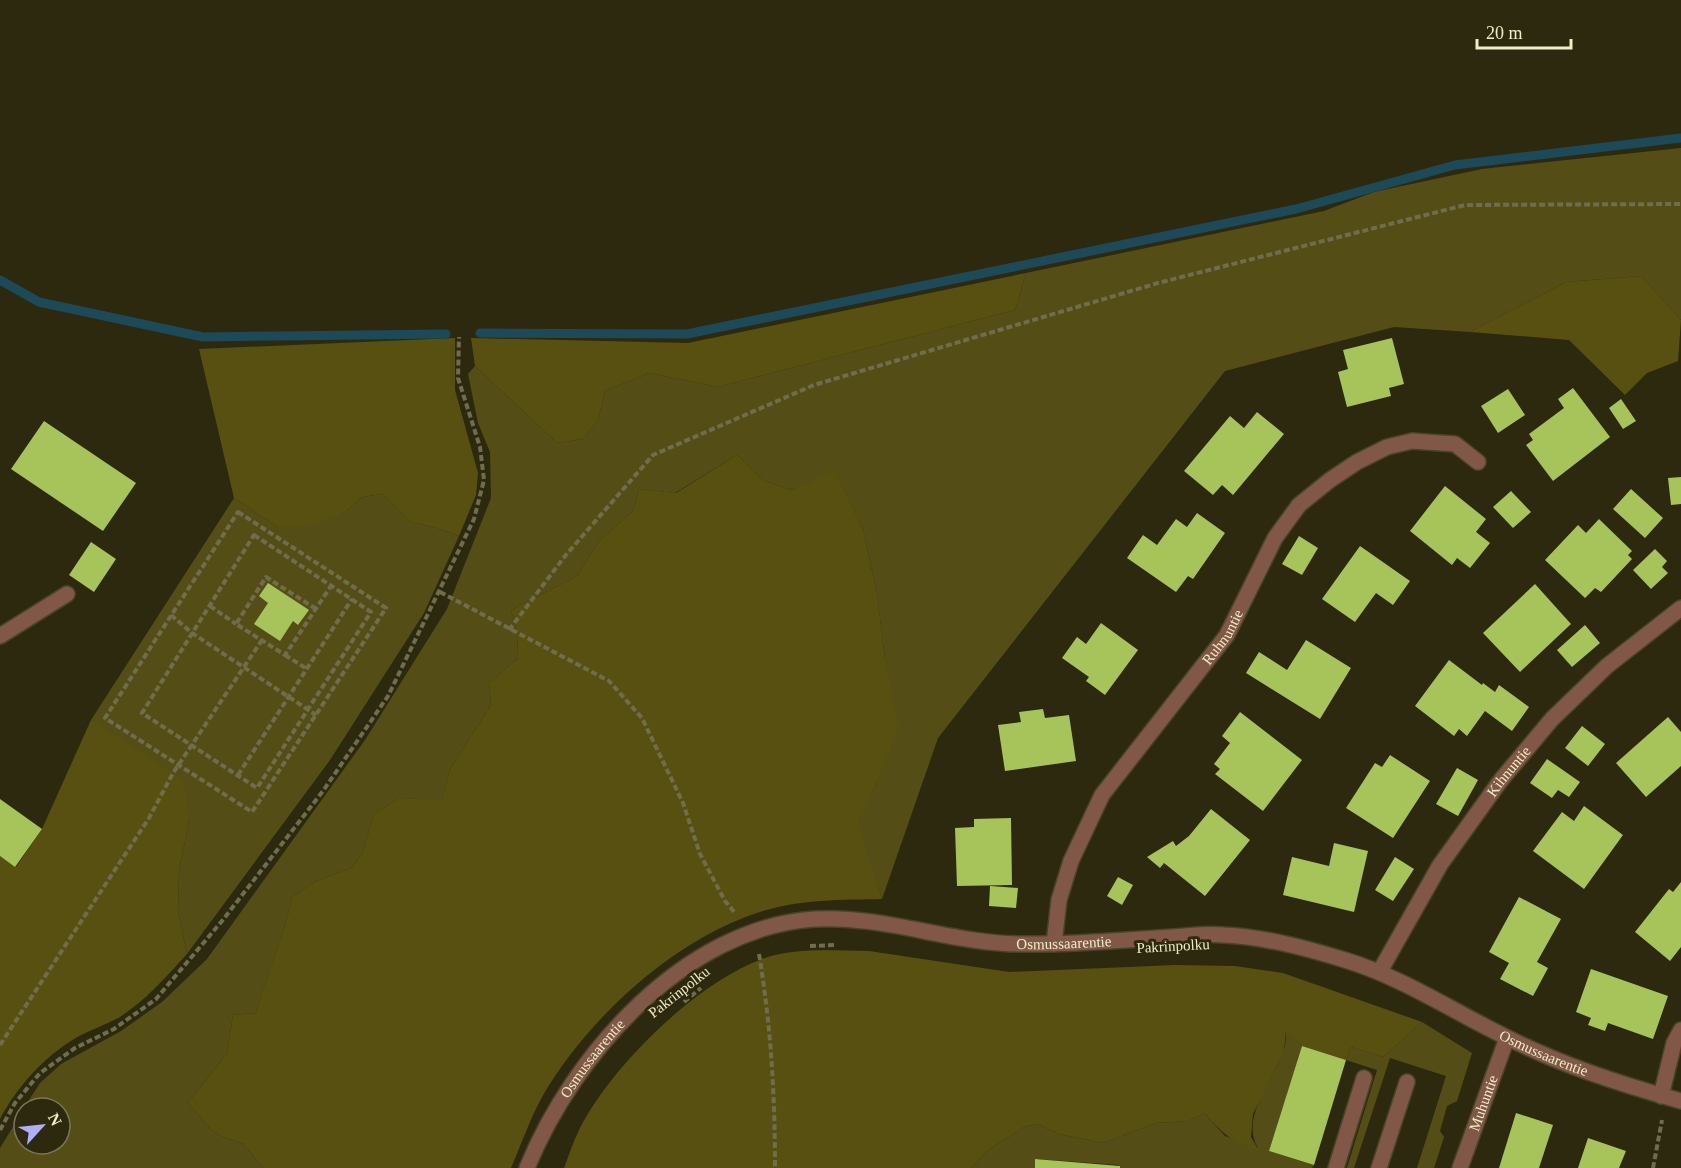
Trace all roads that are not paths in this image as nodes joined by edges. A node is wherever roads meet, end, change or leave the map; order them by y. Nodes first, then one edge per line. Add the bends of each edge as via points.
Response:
1 (1478, 462) dead end
2 (66, 594) dead end
3 (1681, 608) edge
4 (0, 636) edge
5 (1054, 944) junction
6 (1380, 971) junction
7 (1681, 1030) edge
8 (1507, 1038) junction
9 (1364, 1078) dead end
10 (1407, 1082) dead end
11 (1661, 1096) junction
12 (1681, 1101) edge
13 (527, 1168) edge
14 (1336, 1168) edge
15 (1379, 1168) edge
16 (1460, 1168) edge

1 - 5 street, Ruhnuntie via 1455,444 1412,441 1387,447 1330,480 1299,505 1275,538 1227,635 1102,795 1071,861 1059,900
2 - 4 street
3 - 6 street, Kihnuntie via 1607,666 1552,719 1501,780 1440,865
5 - 6 street, Osmussaarentie via 1222,934 1304,948
5 - 13 street, Osmussaarentie via 976,941 846,920 815,919 750,932 707,954 662,986 601,1045 557,1106
6 - 8 street, Osmussaarentie
7 - 11 street
8 - 11 street, Osmussaarentie via 1598,1078
8 - 16 street, Muhuntie
9 - 14 street
10 - 15 street
11 - 12 street, Osmussaarentie

